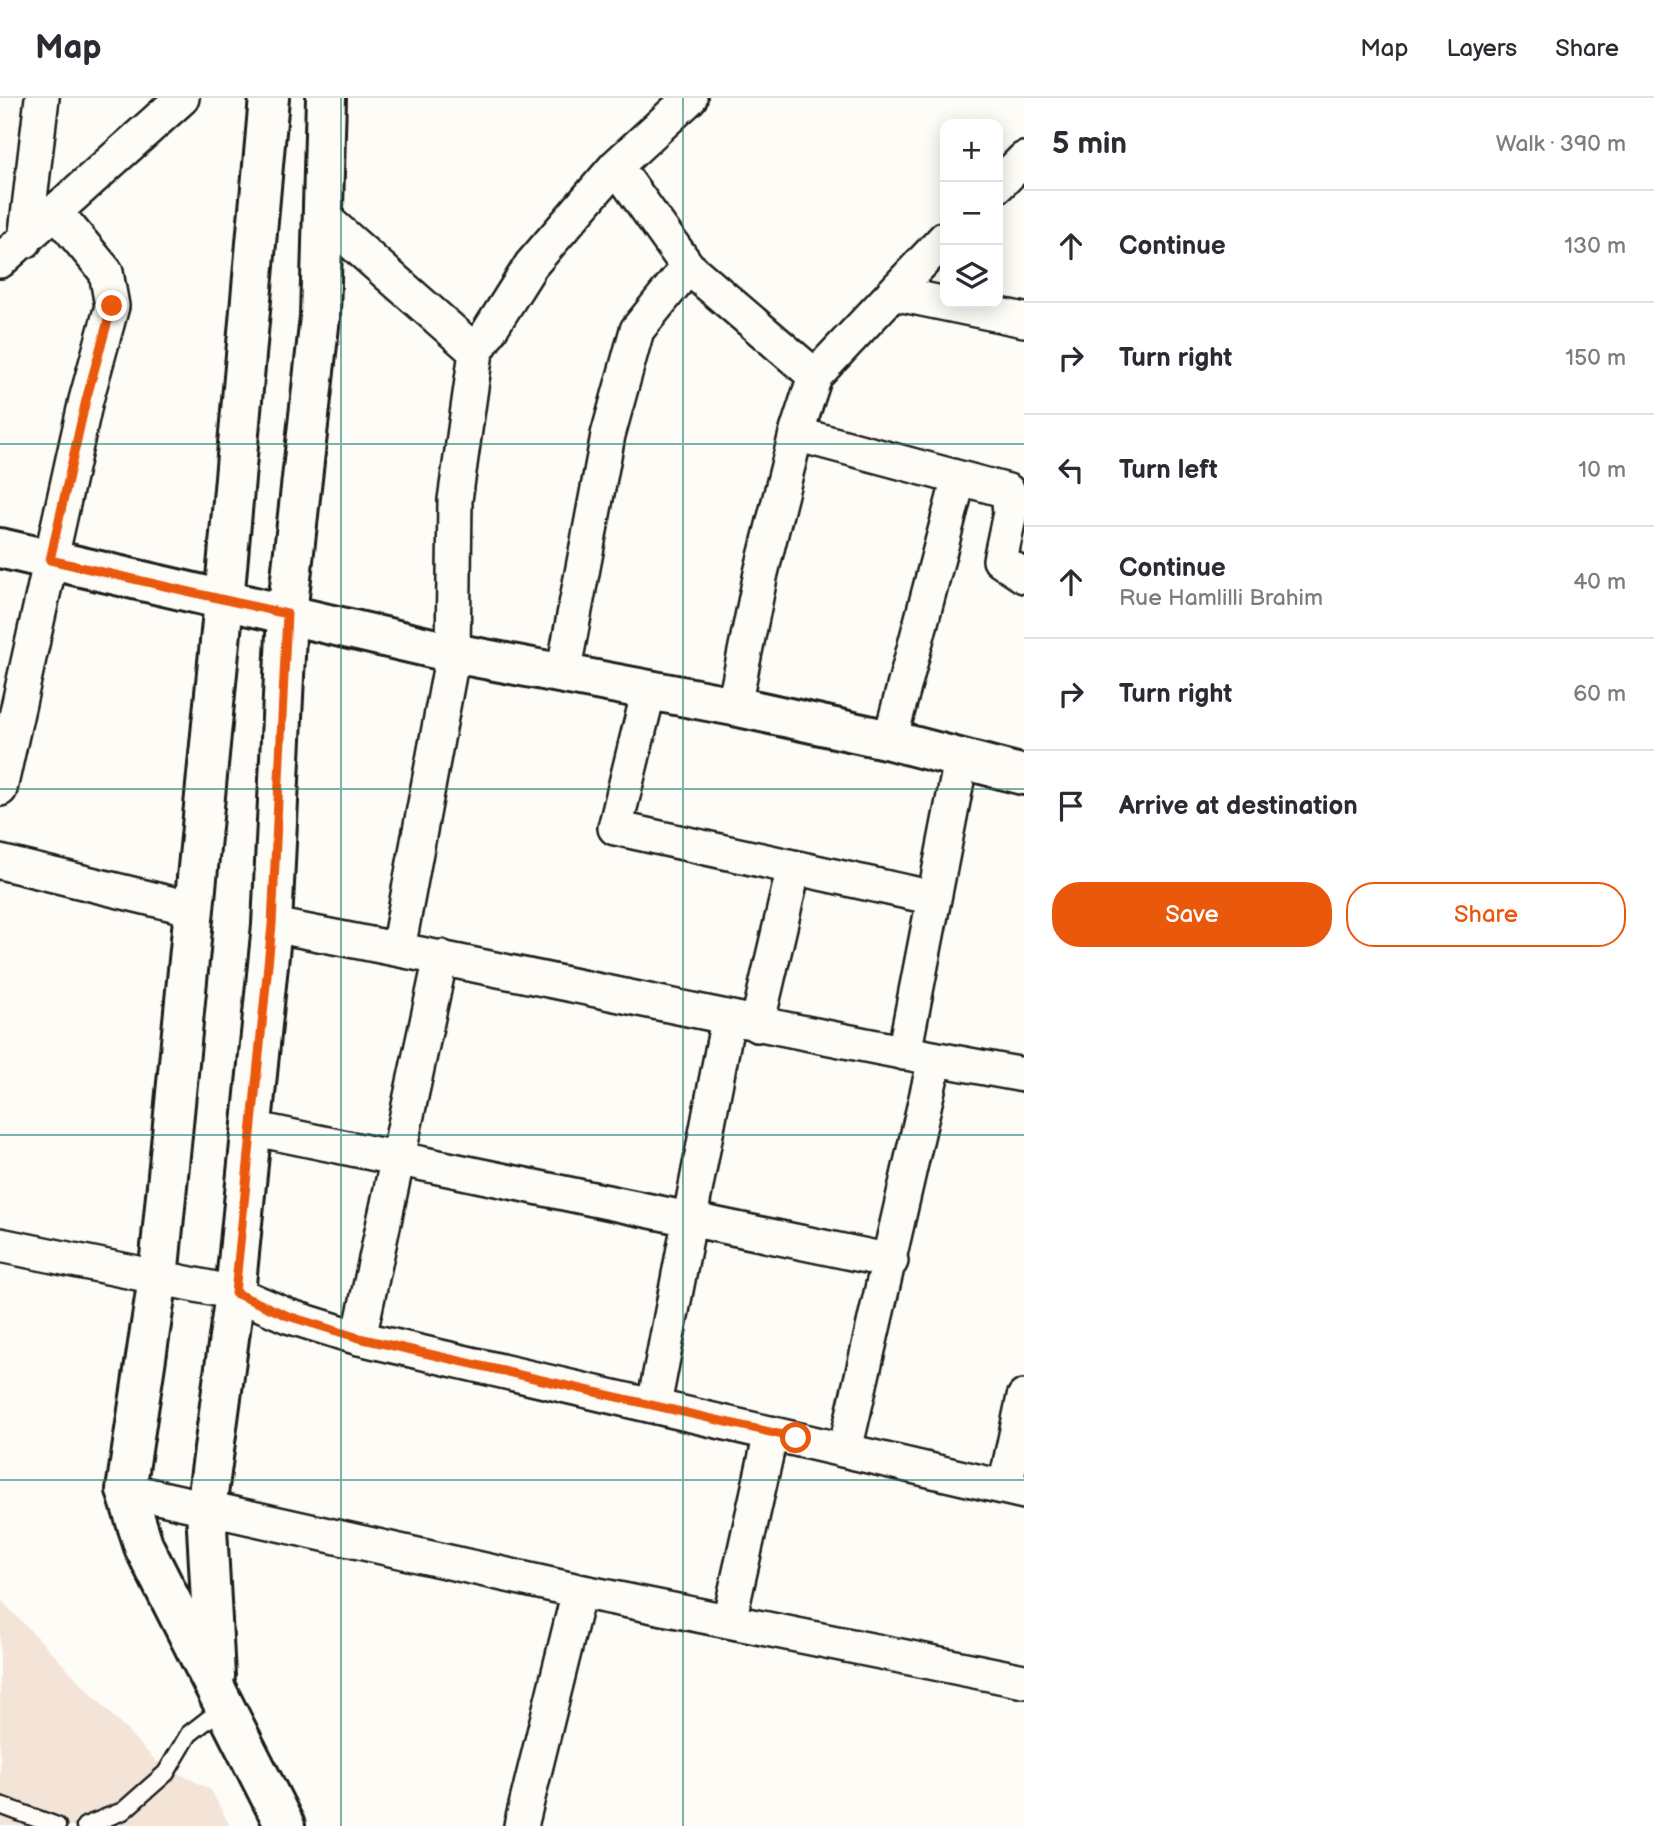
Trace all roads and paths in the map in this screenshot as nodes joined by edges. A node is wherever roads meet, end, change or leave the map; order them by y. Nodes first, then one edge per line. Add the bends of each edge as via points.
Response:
1 (42, 98) edge
2 (182, 98) edge
3 (269, 98) edge
4 (326, 98) edge
5 (690, 98) edge
6 (615, 166) junction
7 (56, 212) junction
8 (324, 218) junction
9 (940, 243) edge
10 (8, 252) edge
11 (688, 267) junction
12 (892, 293) junction
13 (1024, 320) edge
14 (476, 352) junction
15 (815, 376) junction
16 (796, 434) junction
17 (959, 478) junction
18 (0, 548) edge
19 (50, 560) junction
20 (1024, 576) edge
21 (224, 601) junction
22 (287, 614) junction
23 (453, 653) junction
24 (563, 674) junction
25 (649, 690) junction
26 (734, 706) junction
27 (890, 740) junction
28 (961, 760) junction
29 (1024, 775) edge
30 (0, 789) edge
31 (0, 862) edge
32 (794, 867) junction
33 (934, 898) junction
34 (194, 909) junction
35 (272, 925) junction
36 (398, 948) junction
37 (441, 957) junction
38 (743, 1022) junction
39 (919, 1056) junction
40 (1024, 1075) edge
41 (251, 1128) junction
42 (396, 1159) junction
43 (689, 1221) junction
44 (0, 1245) edge
45 (891, 1261) junction
46 (158, 1278) junction
47 (235, 1293) junction
48 (359, 1338) junction
49 (1024, 1397) edge
50 (654, 1405) junction
51 (771, 1433) junction
52 (845, 1450) junction
53 (1014, 1489) edge
54 (126, 1490) junction
55 (206, 1509) junction
56 (579, 1591) junction
57 (729, 1621) junction
58 (1024, 1681) edge
59 (220, 1699) junction
60 (0, 1805) edge
61 (125, 1818) edge
62 (57, 1826) edge
63 (85, 1826) edge
64 (111, 1826) edge
65 (285, 1826) edge
66 (521, 1826) edge

1 - 10 street
2 - 7 street
3 - 21 street
4 - 8 street
5 - 6 street
6 - 11 street
6 - 14 street via 531,265
7 - 10 street
7 - 19 street via 106,272 112,306
8 - 14 street
8 - 22 street via 320,317
9 - 12 street
11 - 15 street
11 - 24 street via 637,330 608,435
12 - 13 street
12 - 15 street
14 - 23 street via 455,500
15 - 16 street
16 - 17 street
16 - 26 street
17 - 20 street via 1008,491 1010,513 1000,560
17 - 27 street
18 - 19 street
19 - 21 street
19 - 30 street
21 - 22 street
21 - 34 street
22 - 23 street
22 - 35 street
23 - 24 street
23 - 36 street
24 - 25 street
25 - 26 street
25 - 32 street via 615,828
26 - 27 street
27 - 28 street
28 - 29 street
28 - 33 street
31 - 34 street
32 - 33 street
32 - 38 street
33 - 39 street
34 - 46 street
35 - 36 street
35 - 41 street
36 - 37 street
37 - 38 street
37 - 42 street
38 - 39 street
38 - 43 street
39 - 40 street
39 - 45 street
41 - 42 street
41 - 47 street
42 - 43 street
42 - 48 street
43 - 45 street
43 - 50 street
44 - 46 street
45 - 52 street
46 - 47 street
46 - 54 street
47 - 48 street via 288,1316
47 - 55 street
48 - 50 street
49 - 53 street
50 - 51 street
51 - 52 street
51 - 57 street
52 - 53 street
54 - 55 street
54 - 59 street via 144,1547
55 - 56 street
55 - 59 street
56 - 57 street
56 - 66 street
57 - 58 street
59 - 61 lane via 189,1734 166,1773
59 - 65 street
60 - 62 lane
61 - 63 lane
61 - 64 lane

